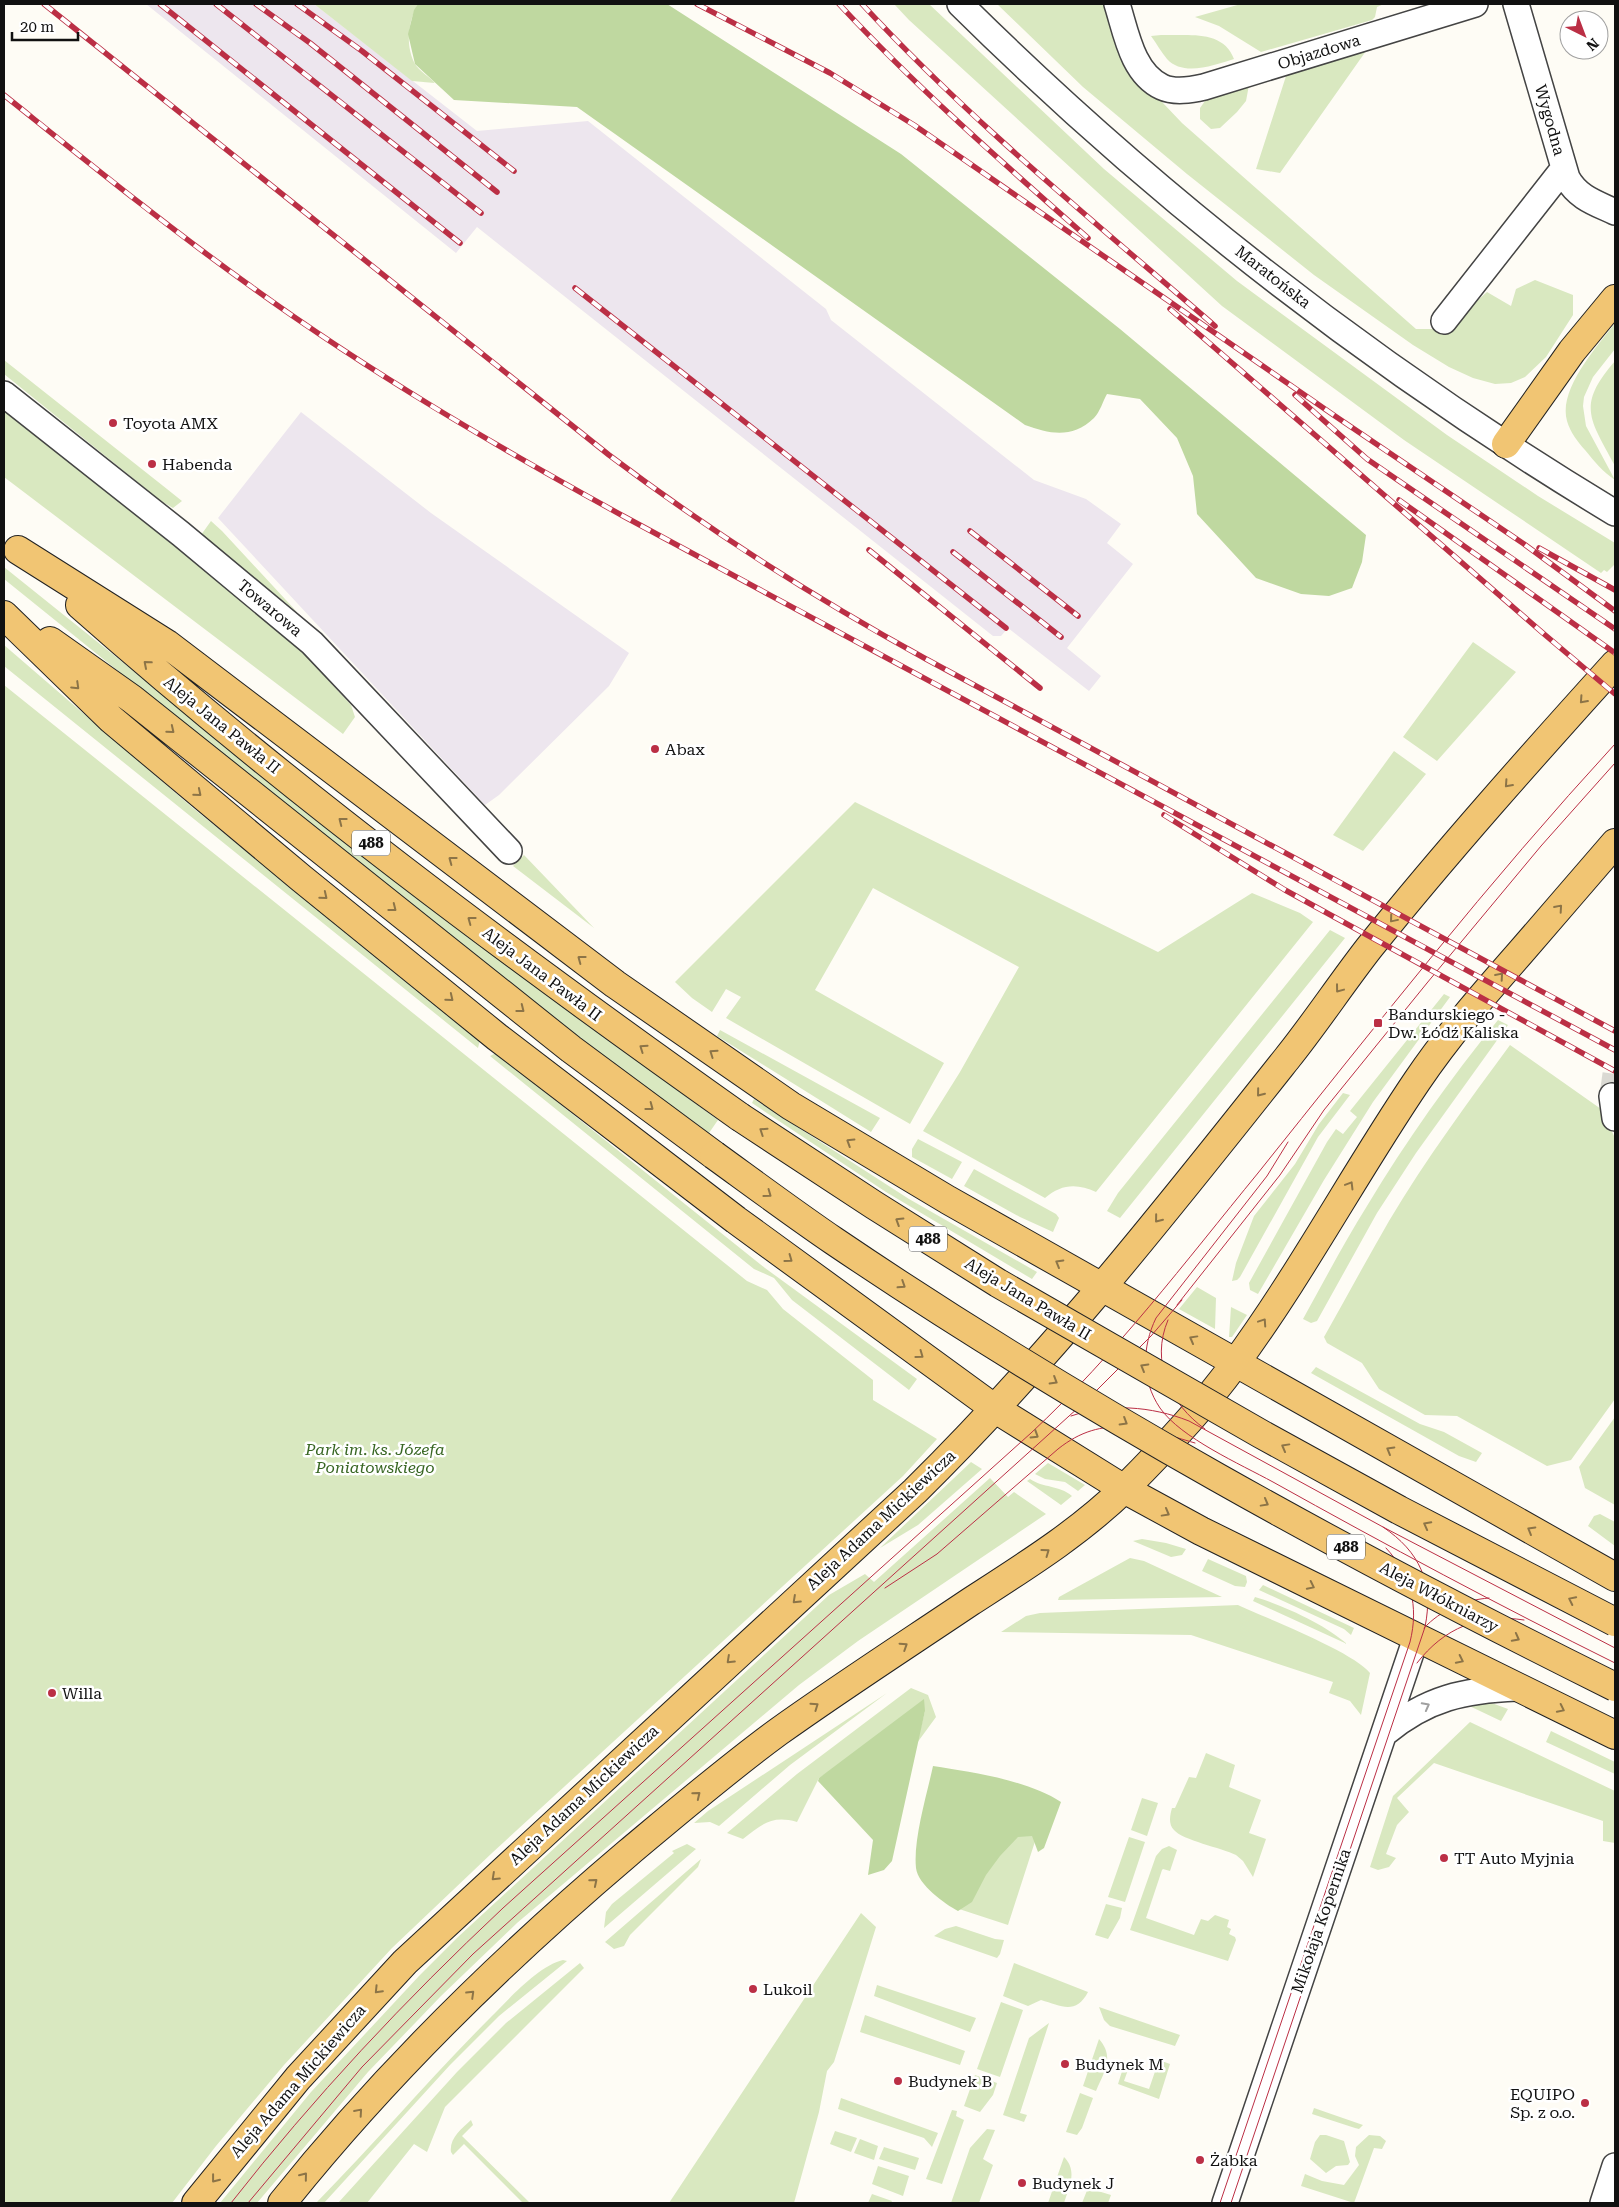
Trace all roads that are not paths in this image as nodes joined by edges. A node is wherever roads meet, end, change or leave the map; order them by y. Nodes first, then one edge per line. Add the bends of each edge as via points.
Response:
1 (960, 4) edge
2 (1117, 4) edge
3 (1475, 4) edge
4 (1516, 4) edge
5 (1564, 168) junction
6 (1615, 212) edge
7 (1615, 299) edge
8 (1444, 321) dead end
9 (4, 394) edge
10 (1506, 444) junction
11 (1615, 513) edge
12 (11, 544) edge
13 (4, 609) edge
14 (4, 615) edge
15 (1615, 664) edge
16 (1615, 843) edge
17 (509, 851) dead end
18 (1101, 1287) junction
19 (1236, 1362) junction
20 (994, 1408) junction
21 (1124, 1489) junction
22 (1615, 1577) edge
23 (1615, 1622) edge
24 (1416, 1638) junction
25 (1615, 1687) edge
26 (1517, 1688) junction
27 (1385, 1733) junction
28 (1615, 1735) edge
29 (1615, 2166) edge
30 (196, 2203) edge
31 (282, 2203) edge
32 (1226, 2203) edge
33 (1603, 2203) edge

1 - 10 street, Maratońska via 1052,91 1225,239 1355,339
2 - 3 street, Objazdowa via 1134,57 1141,67 1162,88 1184,91
4 - 5 street, Wygodna
5 - 6 street, Wygodna via 1573,190
5 - 8 street
7 - 10 main road via 1572,351
9 - 17 street, Towarowa via 312,643
10 - 11 street, Maratońska
18 -> 12 main road via 866,1152 736,1069 615,984 167,644
23 -> 12 main road, Aleja Jana Pawła II / 488, bridge via 1399,1510 998,1283 740,1116 587,1008 306,792 149,666
13 -> 25 main road, Aleja Włókniarzy / 488, bridge via 132,699 571,1049 833,1241 969,1329 1223,1480 1396,1575
14 -> 20 main road via 111,719 490,1031 736,1220
15 -> 18 main road, Aleja Adama Mickiewicza via 1494,799 1368,950 1284,1062
19 -> 16 main road via 1442,1047
19 -> 18 main road
18 - 20 main road, Aleja Adama Mickiewicza
19 - 21 main road via 1185,1425
22 -> 19 main road
20 -> 21 main road
20 -> 30 main road, Aleja Adama Mickiewicza via 915,1491 405,1962 292,2085
21 -> 24 main road
31 -> 21 main road via 374,2094 456,2008 557,1914 692,1798 863,1673 1038,1558
24 -> 26 main road
24 - 27 street, Mikołaja Kopernika
27 -> 26 street via 1422,1707 1447,1697 1473,1690
26 -> 28 main road
27 - 32 street, Mikołaja Kopernika
29 - 33 street

